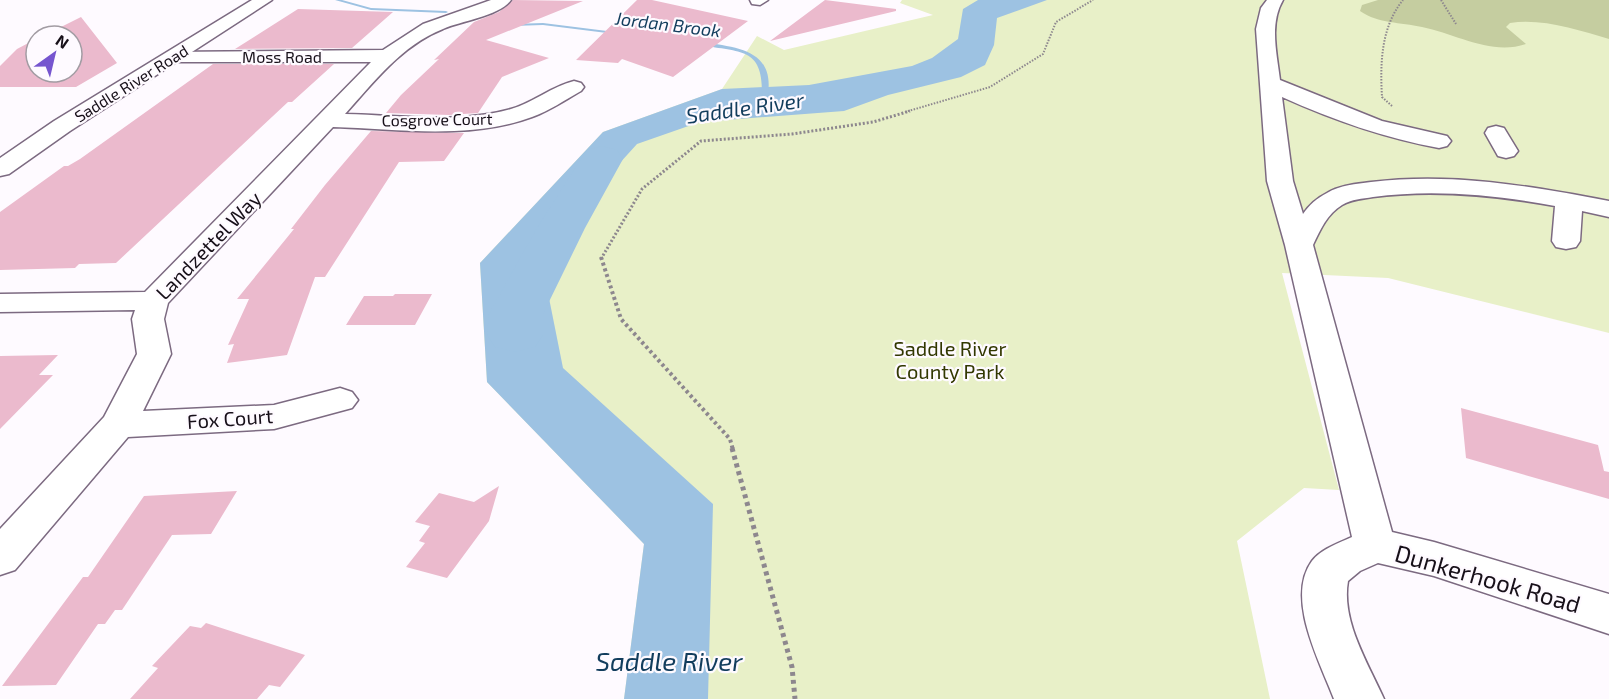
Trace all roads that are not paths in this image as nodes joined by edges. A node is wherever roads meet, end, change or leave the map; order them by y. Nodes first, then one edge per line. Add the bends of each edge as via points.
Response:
1 (264, 0) edge
2 (503, 0) edge
3 (1275, 0) edge
4 (176, 56) junction
5 (388, 56) junction
6 (1269, 83) junction
7 (574, 87) dead end
8 (328, 120) junction
9 (0, 169) edge
10 (1448, 176) junction
11 (1569, 201) junction
12 (1609, 209) edge
13 (1566, 241) dead end
14 (1299, 245) junction
15 (153, 301) junction
16 (0, 303) edge
17 (340, 400) dead end
18 (118, 425) junction
19 (1375, 545) junction
20 (0, 558) edge
21 (1609, 614) edge
22 (1359, 699) edge

1 - 4 street, Saddle River Road
2 - 5 street, Landzettel Way via 471,15 437,24
3 - 6 street via 1265,29
4 - 5 street, Moss Road
4 - 9 street, Saddle River Road
5 - 8 street, Landzettel Way
6 - 10 street via 1337,112 1429,135 1432,171
6 - 14 street via 1280,181
7 - 8 street, Cosgrove Court via 509,117 454,122
8 - 15 street, Landzettel Way
10 - 11 street
10 - 14 street via 1341,195 1313,216
11 - 12 street
11 - 13 street
14 - 19 street
15 - 16 street
15 - 18 street, Landzettel Way via 148,319 154,354
17 - 18 street, Fox Court via 274,417
18 - 20 street, Landzettel Way
19 - 21 street, Dunkerhook Road via 1434,559
19 - 22 street, Dunkerhook Road via 1328,572 1324,591 1327,620

